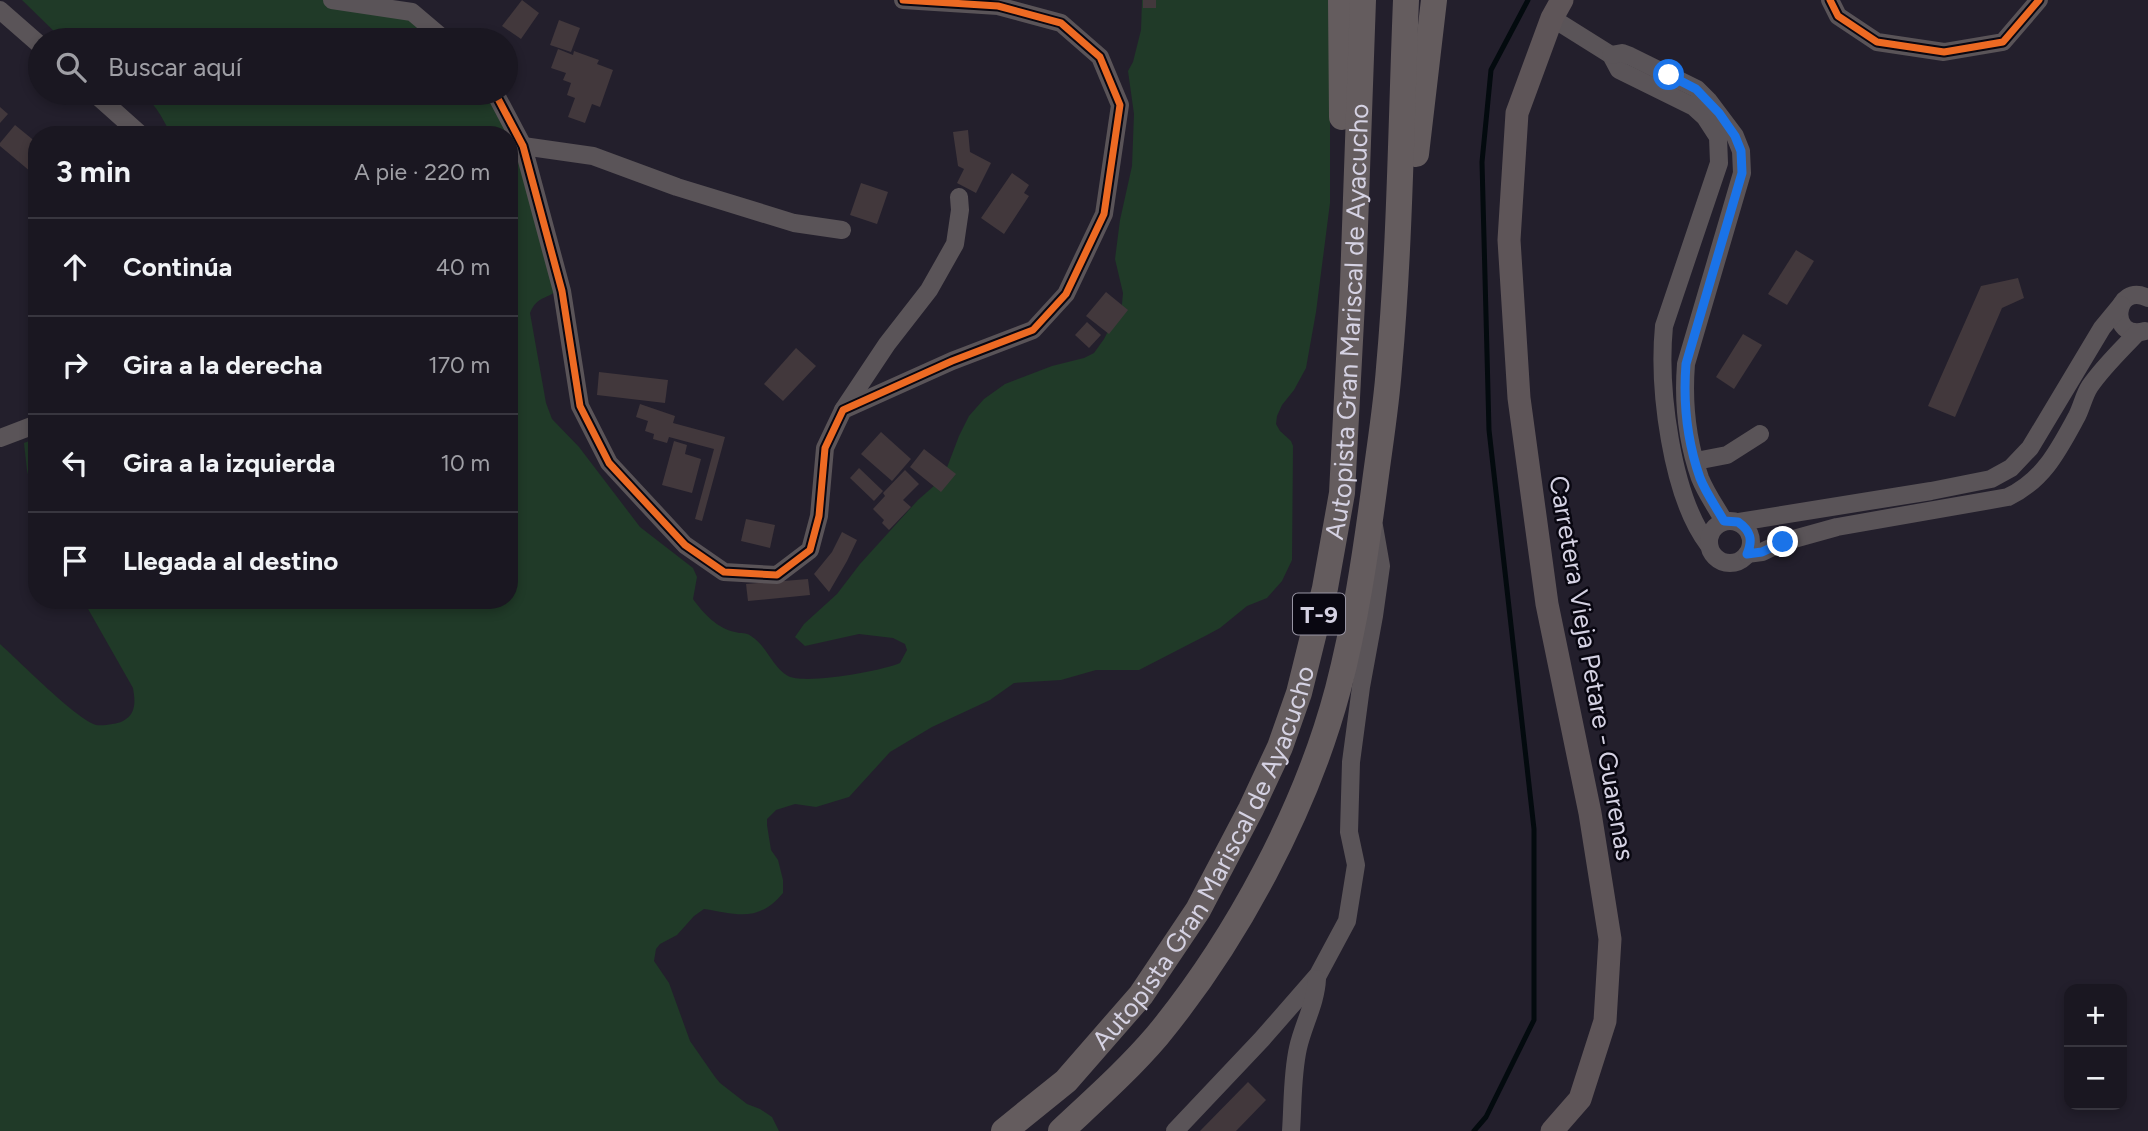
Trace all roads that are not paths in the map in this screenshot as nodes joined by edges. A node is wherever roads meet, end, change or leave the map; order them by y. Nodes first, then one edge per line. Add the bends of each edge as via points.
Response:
1 (332, 0) edge
2 (904, 0) edge
3 (1341, 0) edge
4 (1363, 0) edge
5 (1406, 0) edge
6 (1434, 0) edge
7 (1830, 0) edge
8 (2039, 0) edge
9 (1557, 9) edge
10 (0, 10) edge
11 (431, 28) edge
12 (28, 34) edge
13 (1611, 55) junction
14 (107, 105) edge
15 (501, 105) edge
16 (131, 126) edge
17 (512, 126) edge
18 (518, 137) edge
19 (523, 146) junction
20 (959, 197) dead end
21 (842, 230) dead end
22 (2148, 298) edge
23 (2121, 305) junction
24 (2142, 332) edge
25 (1349, 363) junction
26 (1389, 370) junction
27 (843, 411) junction
28 (28, 428) edge
29 (1760, 434) dead end
30 (0, 438) edge
31 (1696, 461) junction
32 (1371, 513) junction
33 (1731, 522) junction
34 (1709, 544) junction
35 (1747, 554) junction
36 (1318, 975) junction
37 (1004, 1131) edge
38 (1061, 1131) edge
39 (1175, 1131) edge
40 (1291, 1131) edge
41 (1552, 1131) edge

1 - 11 street via 412,12
2 - 27 street via 998,6 1061,23 1100,57 1120,105 1104,214 1066,294 1033,330
3 - 25 highway
4 - 25 highway, Autopista Gran Mariscal de Ayacucho / T-9
5 - 26 highway, Autopista Gran Mariscal de Ayacucho / T-9
6 - 26 highway via 1413,181 1403,336
7 - 8 street via 1838,16 1877,42 1944,52 2003,42
9 - 13 street
9 - 41 main road, Carretera Vieja Petare - Guarenas via 1517,113 1509,240 1520,398 1547,604 1590,813 1610,939 1605,1021 1580,1099
10 - 12 street
13 - 31 street via 1630,56 1696,89 1719,113 1741,151 1742,173 1686,364 1686,415
13 - 34 street via 1619,70 1694,107 1718,137 1719,163 1662,341 1674,459 1690,514
14 - 16 street
15 - 17 street
18 - 19 street
19 - 21 street via 593,156 794,223
19 - 27 street via 562,291 580,406 609,463 685,545 724,572 777,575 810,550 819,516 825,448
20 - 27 street via 956,244
22 - 23 street via 2137,294
23 - 24 street via 2121,324 2131,332
23 - 33 street via 2102,328 2030,448 2011,468 1991,479 1931,491
24 - 35 street via 2089,388 2049,464 2021,491 1837,527
25 - 37 highway, Autopista Gran Mariscal de Ayacucho / T-9 via 1340,507 1319,614 1280,747 1198,910 1140,995 1066,1081
26 - 32 highway, Autopista Gran Mariscal de Ayacucho / T-9
28 - 30 street
29 - 31 street via 1727,455
31 - 33 street via 1701,479
32 - 36 street via 1381,566 1351,762 1349,832 1356,865 1347,921
32 - 38 highway, Autopista Gran Mariscal de Ayacucho / T-9 via 1338,690 1286,828 1249,901 1156,1036
33 - 34 street via 1712,530
33 - 35 street via 1749,533
34 - 35 street via 1721,562 1735,563
36 - 39 street
36 - 40 street via 1298,1048

